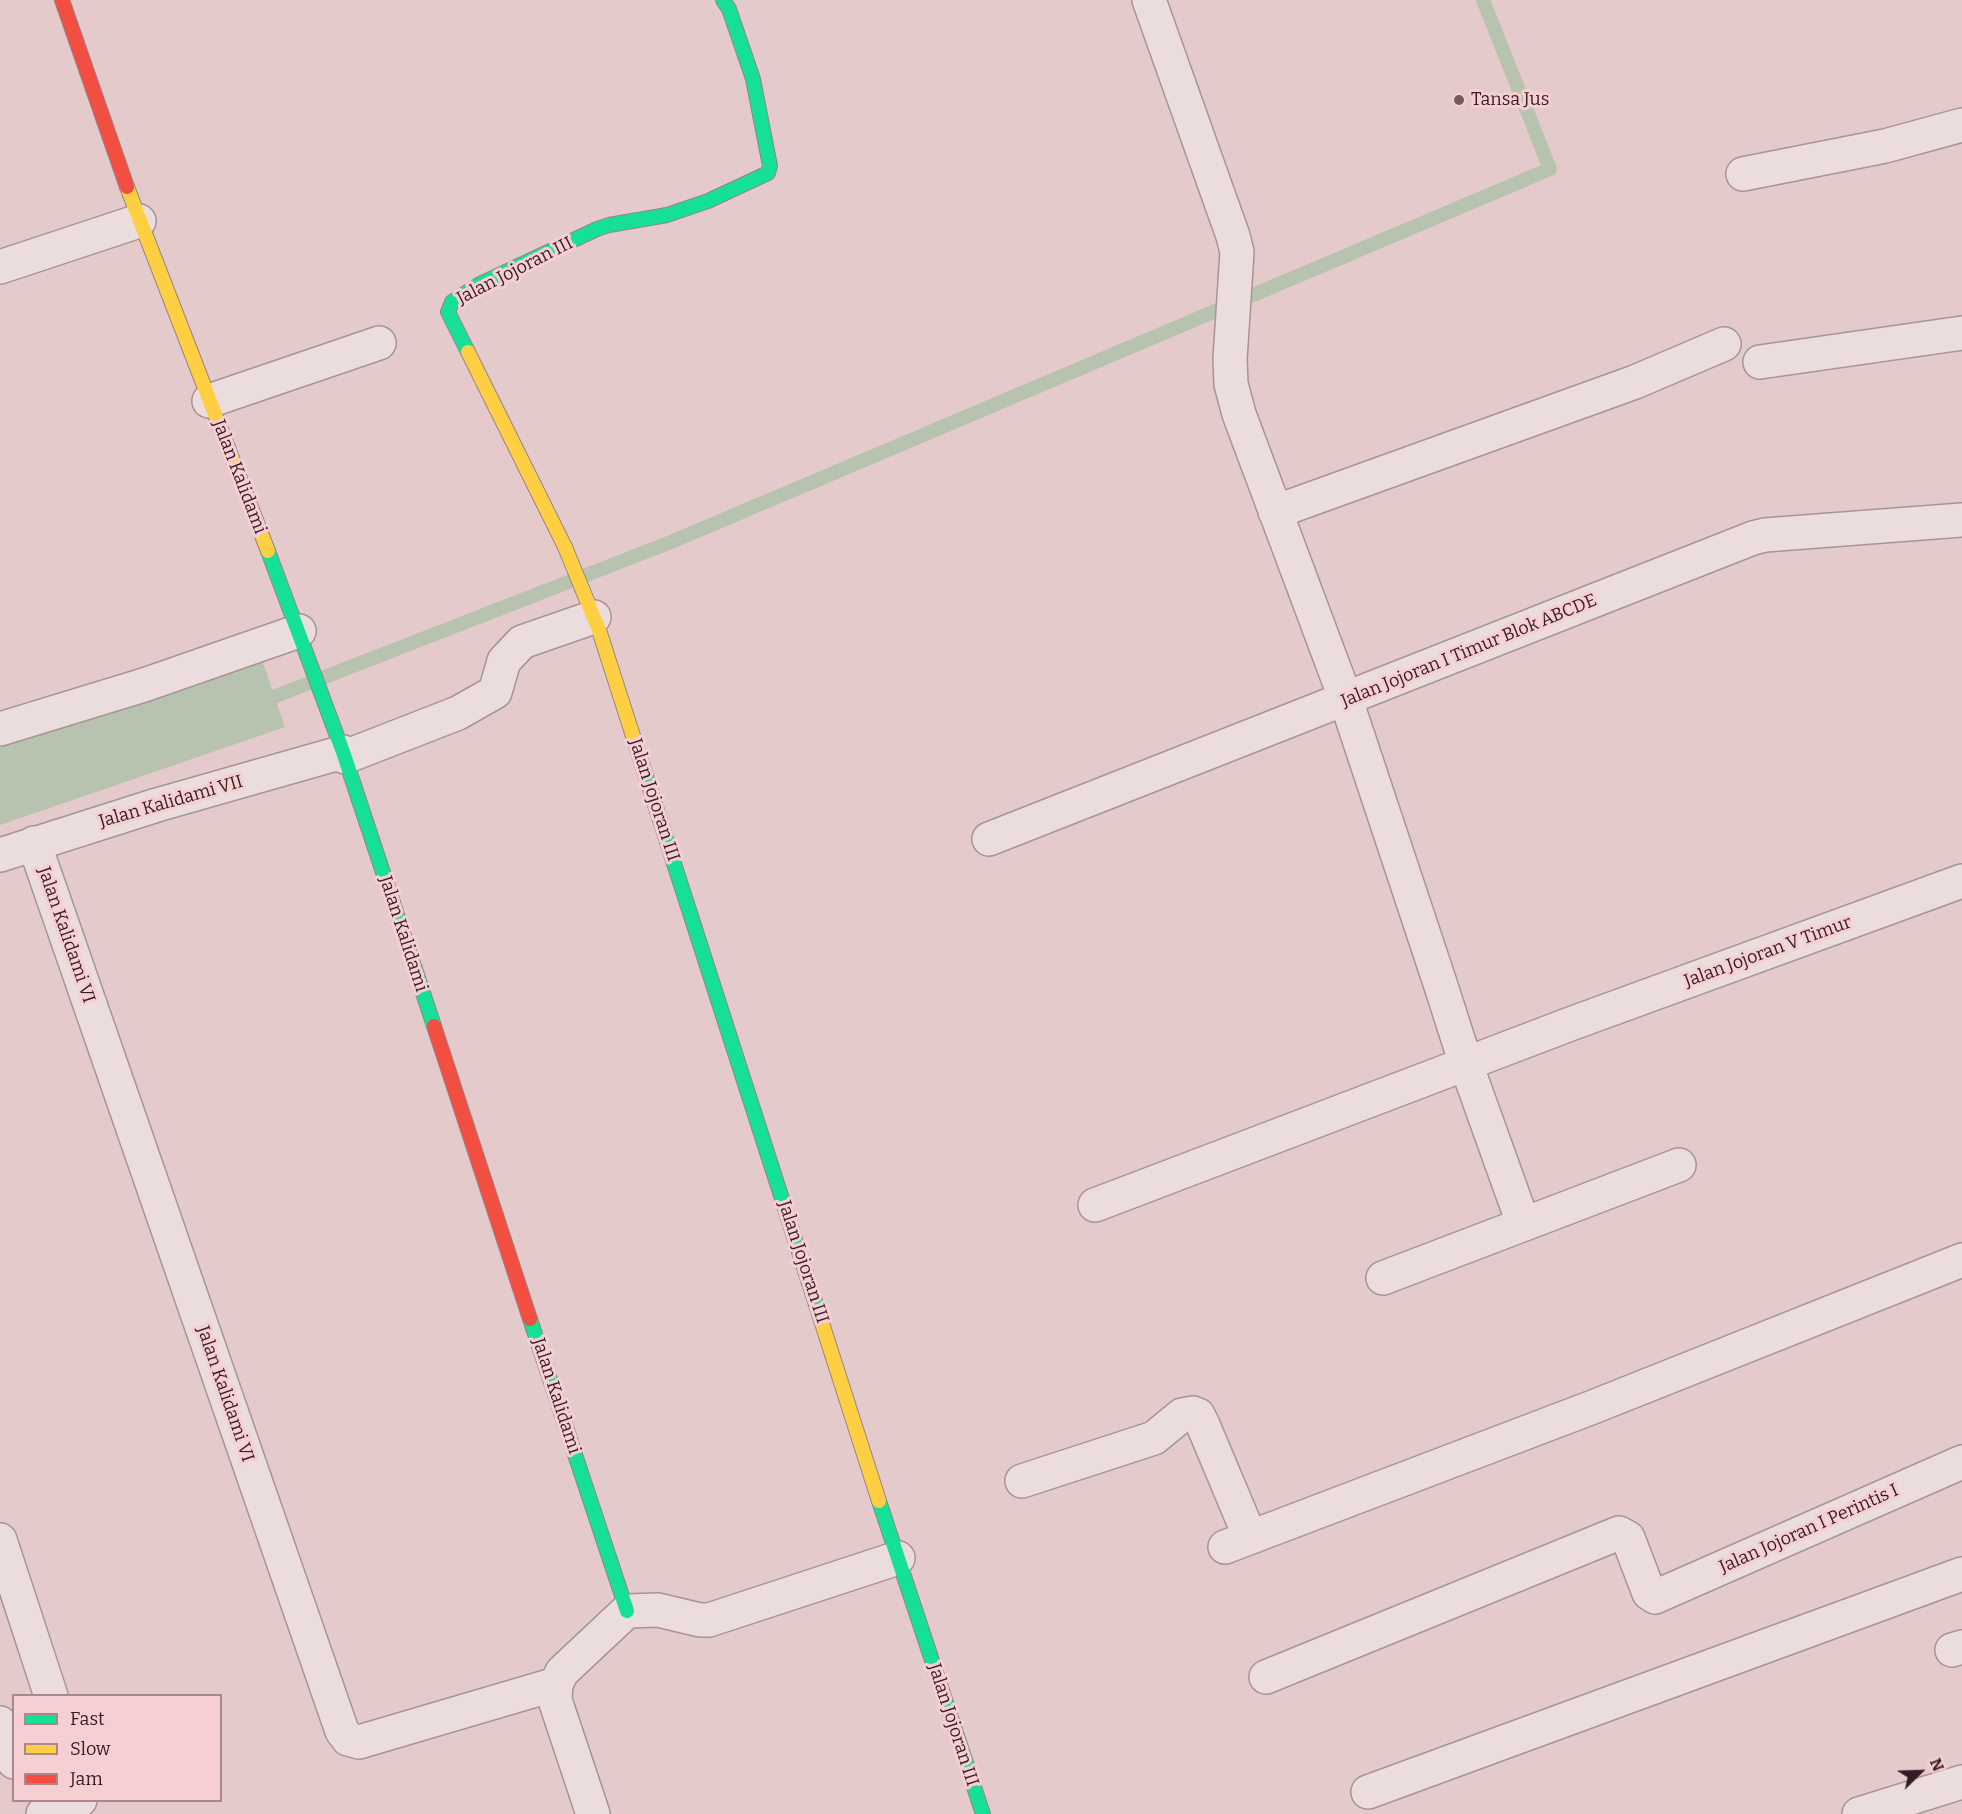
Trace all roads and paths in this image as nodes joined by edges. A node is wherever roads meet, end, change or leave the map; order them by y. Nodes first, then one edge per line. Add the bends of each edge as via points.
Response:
1 (62, 0) edge
2 (1149, 0) edge
3 (733, 3) edge
4 (1962, 125) edge
5 (1743, 174) dead end
6 (139, 221) junction
7 (0, 267) edge
8 (1962, 333) edge
9 (379, 343) dead end
10 (1724, 344) dead end
11 (1760, 362) dead end
12 (209, 401) junction
13 (1275, 512) junction
14 (1962, 520) edge
15 (592, 612) junction
16 (300, 636) junction
17 (1346, 700) junction
18 (1, 726) edge
19 (343, 752) junction
20 (989, 839) dead end
21 (34, 843) junction
22 (0, 855) edge
23 (1962, 881) edge
24 (1466, 1064) junction
25 (1679, 1166) dead end
26 (1095, 1205) dead end
27 (1523, 1223) junction
28 (1962, 1260) edge
29 (1383, 1278) dead end
30 (1962, 1462) edge
31 (1022, 1481) dead end
32 (0, 1540) edge
33 (898, 1558) junction
34 (1962, 1574) edge
35 (627, 1611) junction
36 (1266, 1677) dead end
37 (556, 1684) junction
38 (51, 1694) edge
39 (0, 1724) edge
40 (12, 1757) edge
41 (1962, 1782) edge
42 (1368, 1792) dead end
43 (75, 1802) edge
44 (43, 1814) edge
45 (593, 1814) edge
46 (983, 1814) edge
47 (1859, 1814) edge

1 - 6 street, Jalan Kalidami
2 - 13 street via 1237,252 1231,384
3 - 15 street, Jalan Jojoran III via 753,79 770,166 768,173 667,215 597,229 480,284 449,306 450,319 565,547
4 - 5 street via 1885,146
6 - 7 street
6 - 12 street, Jalan Kalidami
8 - 11 street
9 - 12 street
10 - 13 street via 1635,382
12 - 16 street, Jalan Kalidami
13 - 17 street
14 - 17 street, Jalan Jojoran I Timur Blok ABCDE via 1753,538
15 - 19 street, Jalan Kalidami VII via 522,642 504,661 495,692 467,708
15 - 33 street, Jalan Jojoran III
16 - 18 street
16 - 19 street, Jalan Kalidami
17 - 20 street, Jalan Jojoran I Timur Blok ABCDE
17 - 24 street
19 - 21 street, Jalan Kalidami VII
19 - 35 street, Jalan Kalidami
21 - 22 street, Jalan Kalidami VII
21 - 37 street, Jalan Kalidami VI via 342,1731 348,1739 359,1742
23 - 24 street, Jalan Jojoran V Timur
24 - 26 street, Jalan Jojoran V Timur
24 - 27 street
25 - 27 street
27 - 29 street
28 - 31 street via 1593,1407 1238,1542 1203,1425 1193,1413 1182,1415 1154,1438
30 - 36 street, Jalan Jojoran I Perintis I via 1657,1596 1652,1597 1628,1538 1619,1533
32 - 38 street
33 - 35 street via 710,1620 658,1610
33 - 46 street, Jalan Jojoran III
34 - 42 street
35 - 37 street via 562,1672
37 - 45 street via 555,1700
39 - 40 street
41 - 47 street
43 - 44 street

